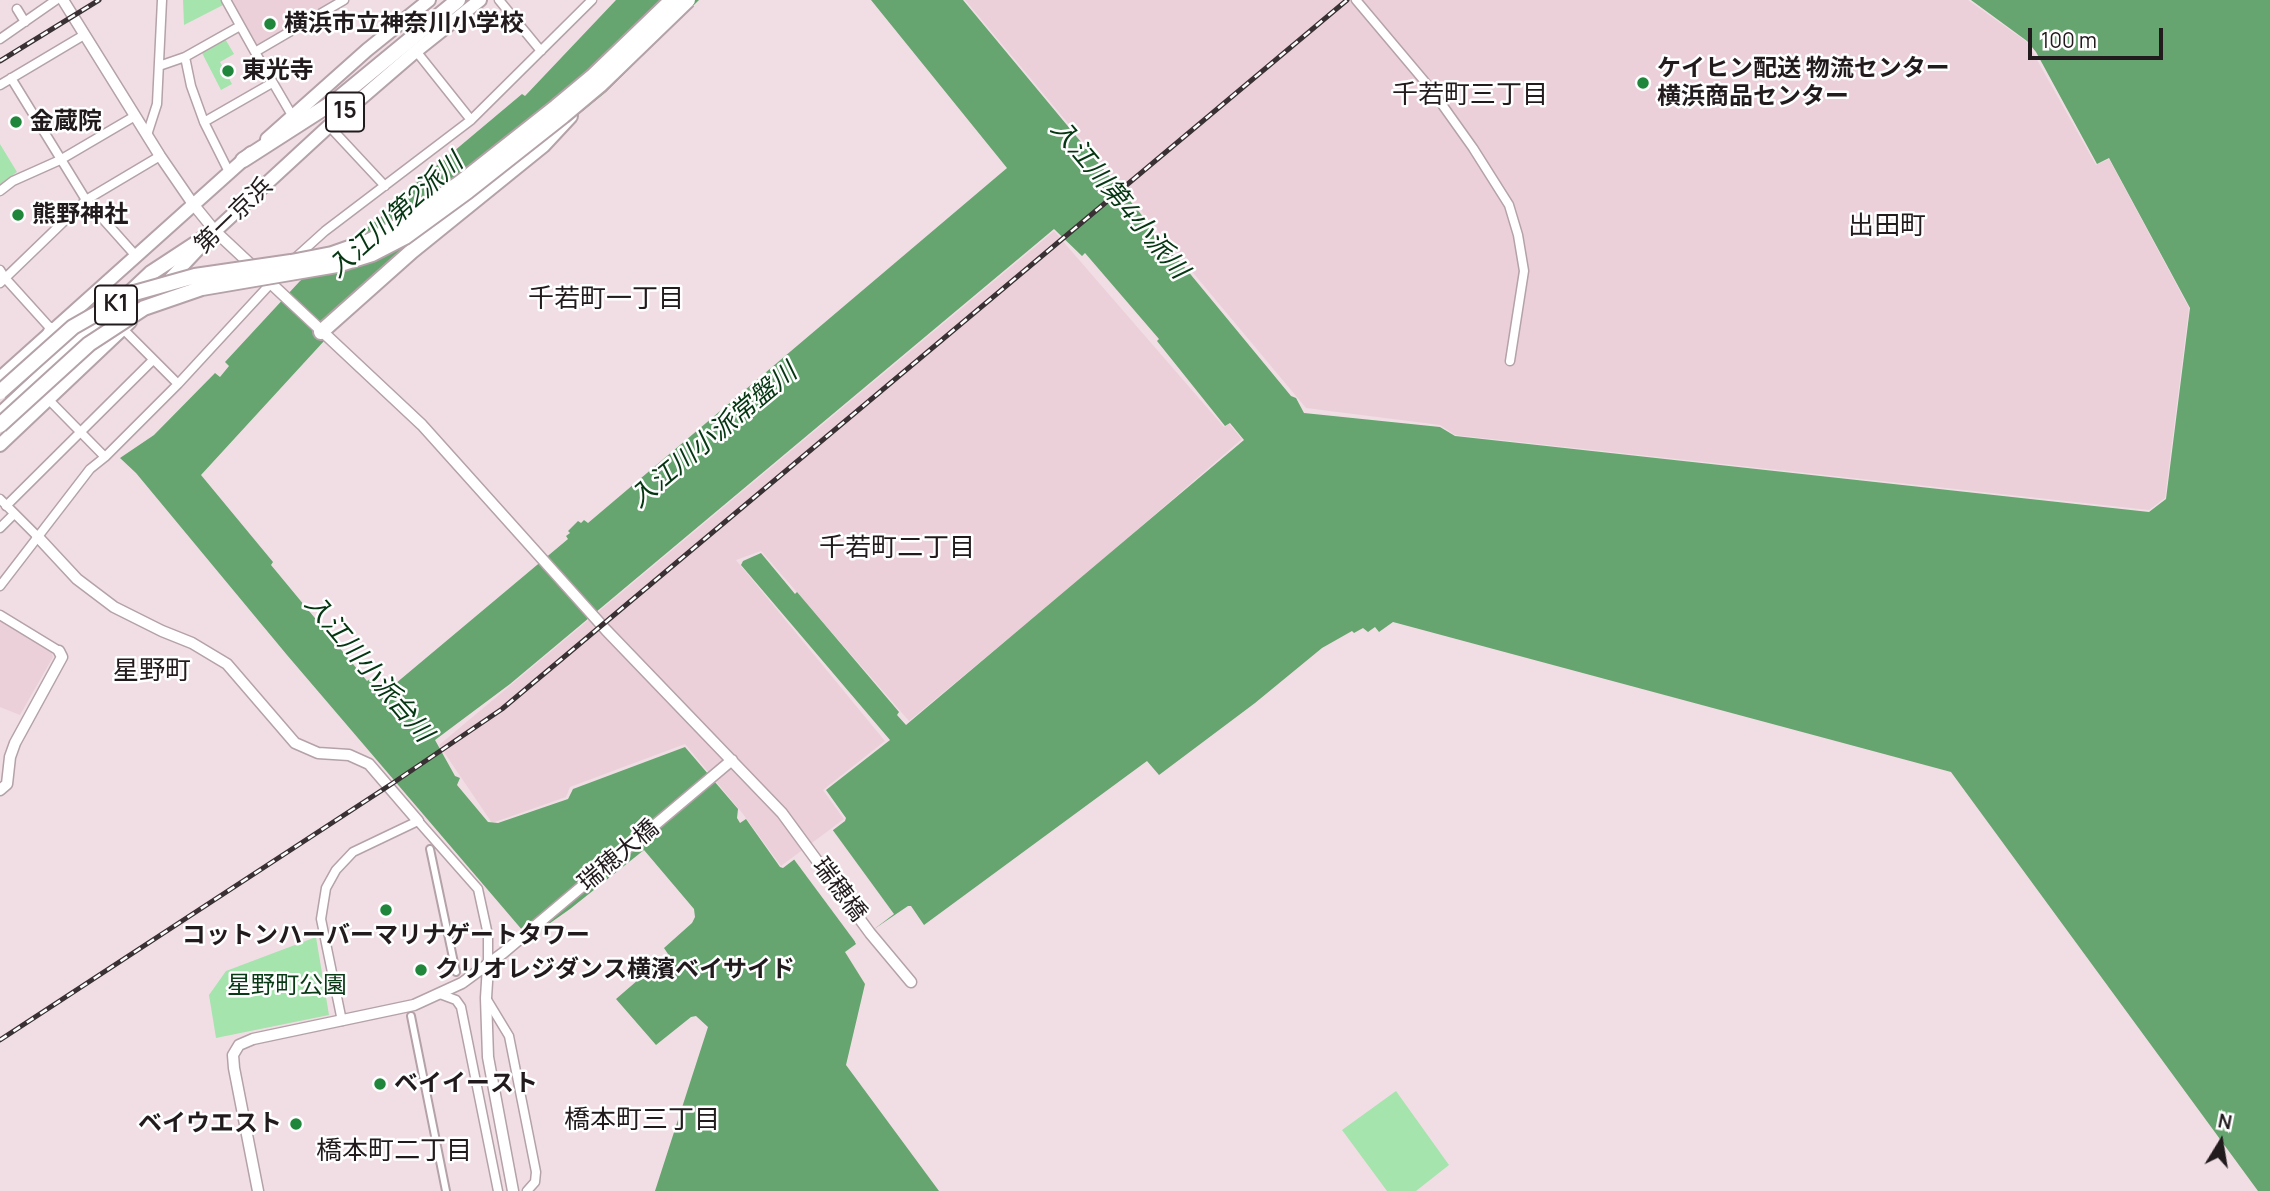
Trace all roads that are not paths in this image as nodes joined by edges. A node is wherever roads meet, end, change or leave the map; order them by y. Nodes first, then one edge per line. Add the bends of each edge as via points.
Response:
1 (56, 0) edge
2 (63, 0) edge
3 (162, 0) edge
4 (226, 0) edge
5 (344, 0) edge
6 (429, 0) edge
7 (458, 0) edge
8 (480, 0) edge
9 (499, 0) edge
10 (592, 0) edge
11 (672, 0) edge
12 (688, 0) edge
13 (1356, 0) edge
14 (17, 9) dead end
15 (24, 22) junction
16 (240, 26) junction
17 (2, 34) edge
18 (84, 35) junction
19 (416, 51) junction
20 (541, 51) junction
21 (255, 52) junction
22 (185, 57) junction
23 (159, 66) junction
24 (10, 78) junction
25 (272, 83) junction
26 (0, 85) edge
27 (600, 85) junction
28 (135, 116) junction
29 (293, 117) junction
30 (471, 120) junction
31 (204, 122) junction
32 (329, 126) junction
33 (147, 135) junction
34 (160, 156) junction
35 (60, 160) junction
36 (243, 160) junction
37 (229, 172) junction
38 (385, 186) junction
39 (0, 191) edge
40 (86, 200) junction
41 (193, 204) junction
42 (215, 231) junction
43 (136, 256) junction
44 (2, 277) edge
45 (270, 283) junction
46 (123, 329) junction
47 (52, 330) junction
48 (321, 331) junction
49 (153, 360) junction
50 (1510, 361) dead end
51 (0, 378) edge
52 (178, 384) junction
53 (23, 387) junction
54 (0, 392) edge
55 (49, 400) junction
56 (0, 402) edge
57 (0, 415) edge
58 (0, 425) edge
59 (80, 431) junction
60 (0, 444) edge
61 (105, 457) junction
62 (3, 503) edge
63 (15, 514) junction
64 (0, 528) edge
65 (37, 536) junction
66 (0, 586) edge
67 (0, 615) edge
68 (59, 651) joint
69 (732, 760) junction
70 (0, 790) edge
71 (418, 821) junction
72 (430, 849) dead end
73 (488, 965) junction
74 (456, 972) dead end
75 (911, 982) dead end
76 (440, 994) junction
77 (486, 998) junction
78 (411, 1016) dead end
79 (342, 1021) junction
80 (499, 1189) edge
81 (258, 1191) edge
82 (446, 1191) edge
83 (513, 1191) edge
84 (527, 1191) edge

1 - 15 street
2 - 18 street, 瑞穂橋
3 - 23 street
4 - 16 street
5 - 21 street
6 - 29 highway, 第一京浜 / 15
7 - 36 highway via 338,99
8 - 19 highway, 第一京浜 / 15
9 - 20 street
10 - 20 street
11 - 54 highway, K1, bridge via 556,107 400,225 332,254 195,276 131,295 73,327
12 - 27 highway, K1, bridge
13 - 50 street via 1431,89 1509,205 1524,271
14 - 15 street
15 - 17 street
16 - 21 street
16 - 22 street
18 - 24 street
18 - 28 street, 瑞穂橋
19 - 30 street
19 - 32 highway, 第一京浜 / 15
20 - 30 street
21 - 25 street
22 - 23 street
22 - 31 street
23 - 33 street via 157,104
24 - 26 street
24 - 35 street
25 - 29 street
25 - 31 street
27 - 48 highway, bridge via 543,145
27 - 58 highway, K1, bridge via 405,237 337,265 202,288 144,308 89,344
28 - 33 street, 瑞穂橋
28 - 35 street
29 - 36 highway, 第一京浜 / 15
30 - 38 street
31 - 37 street
32 - 38 street
32 - 42 highway, 第一京浜 / 15
33 - 34 street, 瑞穂橋
34 - 40 street
34 - 41 street, 瑞穂橋
35 - 39 street
35 - 40 street
36 - 37 highway, 第一京浜 / 15
37 - 41 highway, 第一京浜 / 15
38 - 45 street via 325,231
40 - 43 street
40 - 44 street
41 - 42 street, 瑞穂橋
41 - 43 highway, 第一京浜 / 15
42 - 45 street, 瑞穂橋
42 - 46 highway, 第一京浜 / 15
42 - 53 highway, K1 via 151,273
43 - 47 highway, 第一京浜 / 15
44 - 47 street
45 - 48 street, 瑞穂橋
45 - 52 street
46 - 49 street
46 - 55 highway, 第一京浜 / 15
47 - 51 highway, 第一京浜 / 15
47 - 53 highway, K1
48 - 69 street, 瑞穂橋 via 422,425
49 - 52 street
49 - 59 street
52 - 61 street
53 - 56 highway, K1
53 - 57 highway, K1
55 - 59 street
55 - 60 highway, 第一京浜 / 15
59 - 61 street
59 - 62 street
61 - 65 street via 90,469
62 - 63 street
63 - 64 street
63 - 65 street
65 - 66 street
65 - 71 street via 105,601 211,652 236,671 300,746 364,761
67 - 68 street
68 - 70 street via 62,657 15,743 7,784
69 - 73 street, 瑞穂大橋
69 - 75 street, 瑞穂橋 via 782,813
71 - 73 street via 481,896
71 - 79 street via 354,852 326,888 321,919
72 - 74 street
73 - 76 street
73 - 77 street
76 - 79 street via 414,1005
76 - 80 street via 461,1007
77 - 83 street via 488,1057
77 - 84 street via 509,1036 536,1172
78 - 82 street
79 - 81 street via 248,1040 234,1051 233,1068

